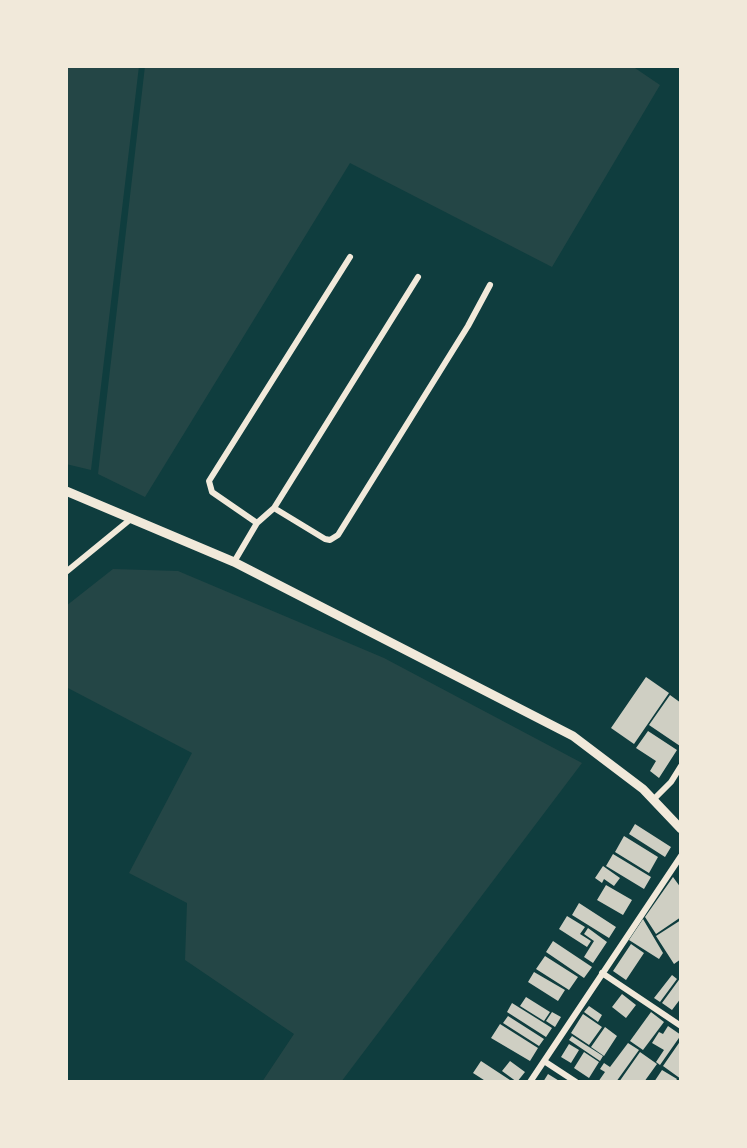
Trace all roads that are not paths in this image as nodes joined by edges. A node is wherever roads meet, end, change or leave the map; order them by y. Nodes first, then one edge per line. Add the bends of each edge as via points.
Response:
1 (350, 257) dead end
2 (418, 277) dead end
3 (490, 285) dead end
4 (66, 491) edge
5 (274, 508) junction
6 (132, 518) junction
7 (257, 523) junction
8 (234, 562) junction
9 (66, 572) edge
10 (681, 766) edge
11 (654, 800) junction
12 (681, 829) edge
13 (681, 856) edge
14 (602, 973) junction
15 (681, 1026) edge
16 (544, 1060) junction
17 (530, 1082) edge
18 (576, 1082) edge

1 - 7 street via 209,481 212,492
2 - 5 street
3 - 5 street via 338,535 325,539
4 - 6 main road
5 - 7 street
6 - 8 main road
6 - 9 street
7 - 8 street
8 - 11 main road via 573,736
10 - 11 street
11 - 12 main road
13 - 14 street
14 - 15 street
14 - 16 street
16 - 17 street
16 - 18 street

